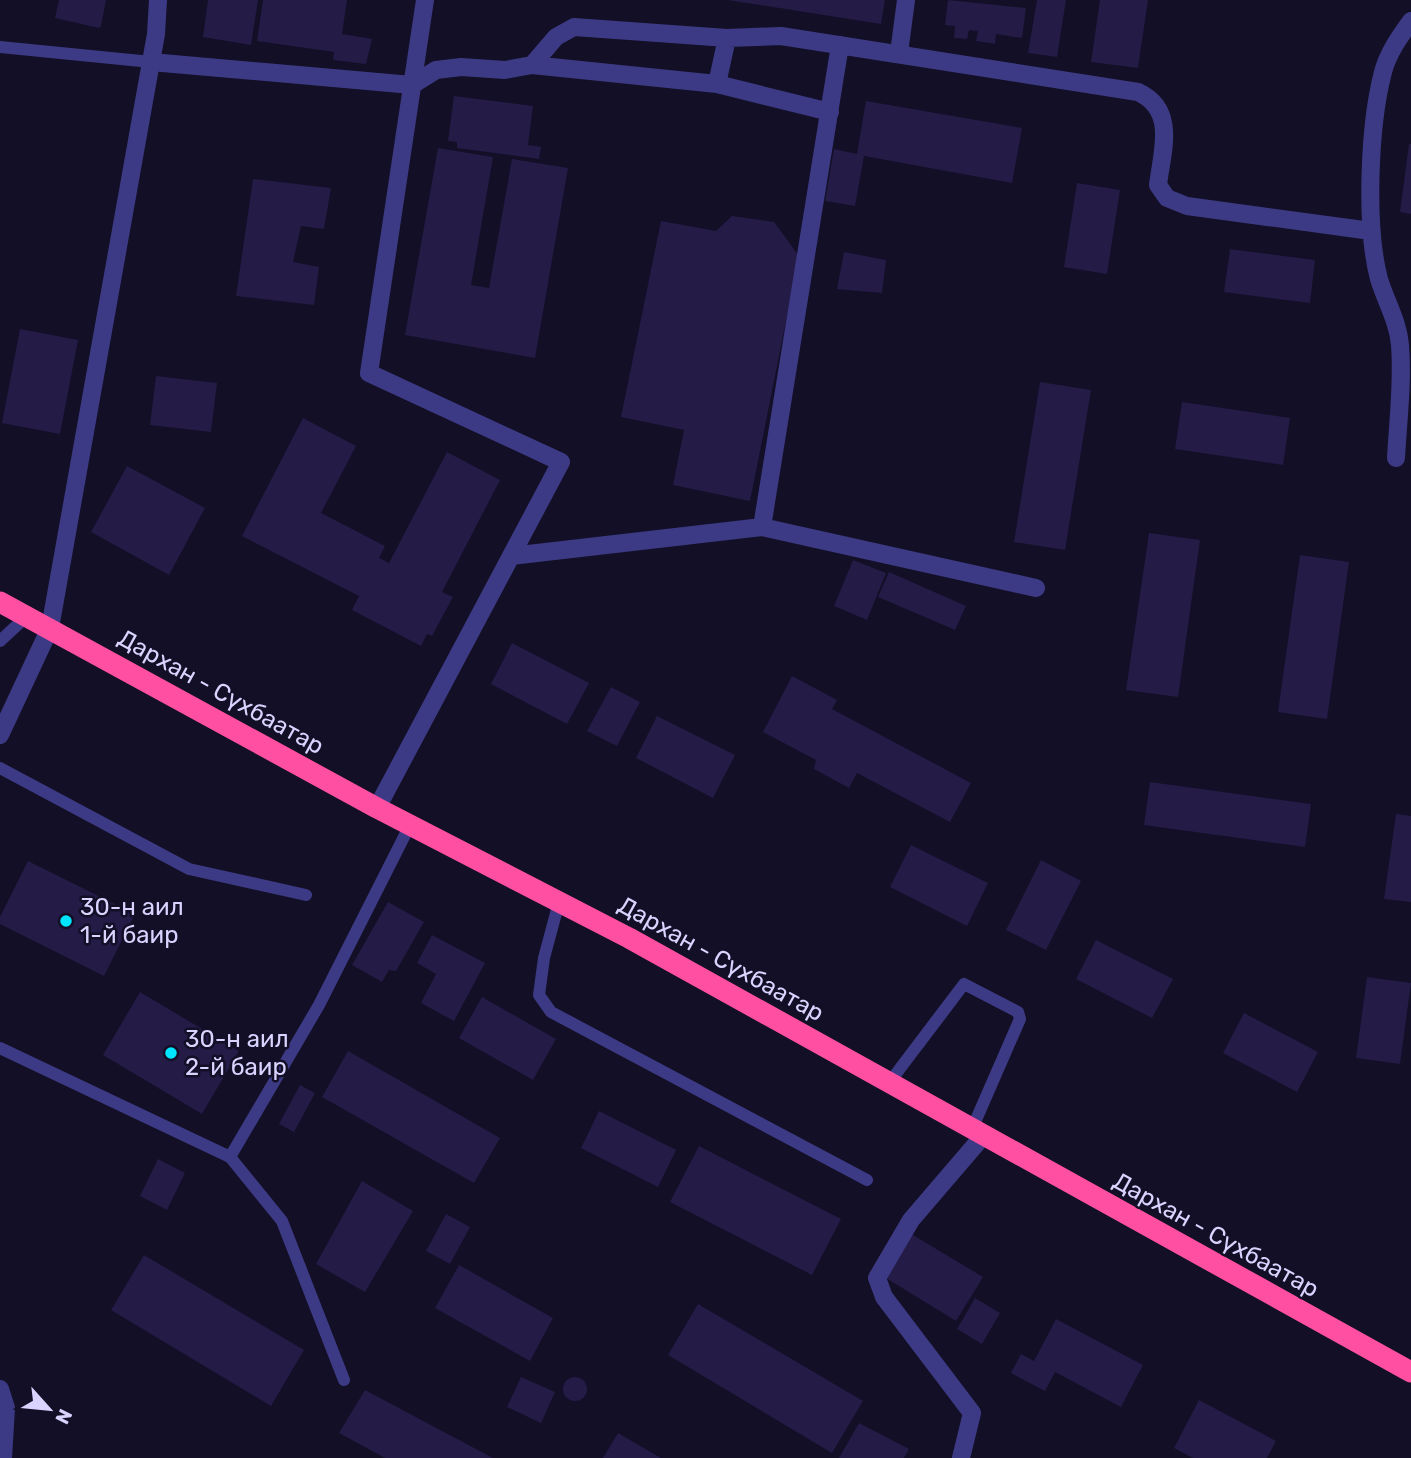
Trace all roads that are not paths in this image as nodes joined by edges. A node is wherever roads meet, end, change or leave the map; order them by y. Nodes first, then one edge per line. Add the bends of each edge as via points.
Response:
1 (158, 0) edge
2 (425, 0) edge
3 (906, 0) edge
4 (1411, 21) edge
5 (727, 38) junction
6 (840, 45) junction
7 (0, 47) edge
8 (899, 53) junction
9 (150, 62) junction
10 (532, 65) junction
11 (717, 84) junction
12 (412, 85) junction
13 (830, 112) junction
14 (1370, 230) junction
15 (1396, 458) dead end
16 (762, 527) junction
17 (511, 556) junction
18 (1036, 588) dead end
19 (0, 601) edge
20 (27, 616) junction
21 (50, 628) junction
22 (0, 641) edge
23 (0, 735) edge
24 (0, 768) edge
25 (377, 808) junction
26 (410, 825) junction
27 (306, 895) dead end
28 (559, 902) junction
29 (0, 1048) edge
30 (889, 1083) junction
31 (978, 1132) junction
32 (230, 1157) junction
33 (867, 1180) dead end
34 (1411, 1372) edge
35 (344, 1380) dead end
36 (0, 1390) edge
37 (3, 1458) edge
38 (961, 1458) edge

1 - 9 street
2 - 12 street
3 - 8 street
4 - 14 street via 1383,70 1375,117
5 - 6 street via 780,36
5 - 10 street via 574,26 556,37
5 - 11 street
6 - 8 street
6 - 13 street
7 - 9 lane
8 - 14 street via 1138,92 1152,99 1161,112 1164,129 1158,185 1167,198 1187,206
9 - 12 street
9 - 21 street
10 - 11 street
10 - 12 street via 505,70 436,70
11 - 13 street
12 - 17 street via 369,373 561,462
13 - 16 street
14 - 15 street via 1379,280 1397,325 1400,346
16 - 17 street
16 - 18 street
17 - 25 street
19 - 20 highway, Дархан - Сүхбаатар
20 - 21 highway, Дархан - Сүхбаатар
20 - 22 lane
21 - 23 street
21 - 25 highway, Дархан - Сүхбаатар
24 - 27 lane via 189,869
25 - 26 highway, Дархан - Сүхбаатар
26 - 28 highway, Дархан - Сүхбаатар
26 - 32 lane via 338,971
28 - 30 highway, Дархан - Сүхбаатар
28 - 33 lane via 539,995 551,1012
29 - 32 lane
30 - 31 highway, Дархан - Сүхбаатар
30 - 31 lane via 964,984 1018,1012 1020,1019
31 - 34 highway, Дархан - Сүхбаатар
31 - 38 street via 911,1220 877,1278 884,1297 972,1413
32 - 35 lane via 282,1221
36 - 37 street via 6,1408

